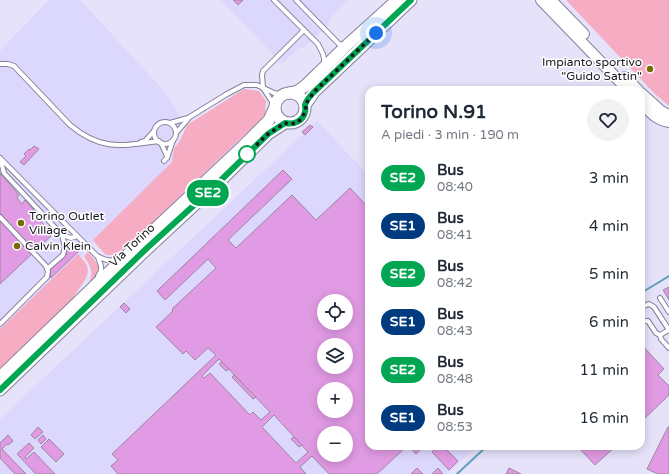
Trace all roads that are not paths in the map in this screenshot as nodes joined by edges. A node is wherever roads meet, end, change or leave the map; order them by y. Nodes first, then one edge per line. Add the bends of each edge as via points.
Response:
1 (274, 0) edge
2 (296, 0) edge
3 (397, 0) edge
4 (411, 0) edge
5 (541, 0) edge
6 (551, 0) edge
7 (304, 30) junction
8 (346, 46) junction
9 (0, 64) edge
10 (323, 68) junction
11 (624, 86) edge
12 (634, 86) edge
13 (263, 88) junction
14 (288, 93) junction
15 (645, 97) edge
16 (305, 105) junction
17 (275, 107) junction
18 (645, 107) edge
19 (669, 115) edge
20 (188, 118) junction
21 (669, 122) edge
22 (170, 123) junction
23 (285, 123) junction
24 (155, 130) junction
25 (176, 133) junction
26 (173, 140) junction
27 (160, 142) junction
28 (139, 144) junction
29 (168, 156) junction
30 (0, 158) edge
31 (164, 161) dead end
32 (0, 217) edge
33 (62, 235) junction
34 (77, 236) junction
35 (144, 238) junction
36 (98, 256) junction
37 (47, 269) junction
38 (660, 298) dead end
39 (73, 306) junction
40 (645, 306) edge
41 (669, 312) edge
42 (645, 321) edge
43 (0, 324) edge
44 (669, 330) edge
45 (660, 335) junction
46 (669, 348) edge
47 (0, 377) edge
48 (0, 390) edge

1 - 7 lane
2 - 8 lane via 339,44
3 - 8 main road
4 - 16 main road via 314,92
5 - 11 street
6 - 12 street
7 - 10 lane via 322,49
7 - 13 lane via 264,71
8 - 10 main road
9 - 28 lane via 14,66 78,132 88,138 113,145
10 - 14 main road via 298,91
13 - 14 lane via 278,94
13 - 17 lane
13 - 20 lane via 257,85 244,85
14 - 16 main road via 300,96
14 - 17 main road via 279,97
15 - 19 street via 660,111
16 - 23 main road via 306,109 300,120 291,124
17 - 23 main road via 278,118
17 - 35 main road, Via Torino via 269,120
18 - 21 street via 656,118
20 - 22 lane
20 - 25 lane
22 - 24 lane via 161,123
22 - 25 lane
23 - 48 main road, Via Torino via 268,134
24 - 27 lane
24 - 28 lane
25 - 26 lane
26 - 27 lane via 169,143
26 - 29 lane
27 - 28 lane
27 - 29 lane
29 - 31 lane
30 - 33 lane via 4,173
30 - 34 lane
32 - 37 lane
33 - 34 lane via 71,238
33 - 37 lane via 65,247 63,255
34 - 36 lane
35 - 36 lane via 116,259 107,260
35 - 39 main road, Via Torino
36 - 39 lane via 101,273
37 - 43 lane via 48,277
38 - 41 lane
39 - 47 main road, Via Torino
40 - 44 lane via 649,304 654,307
42 - 45 lane
44 - 45 lane
45 - 46 lane

